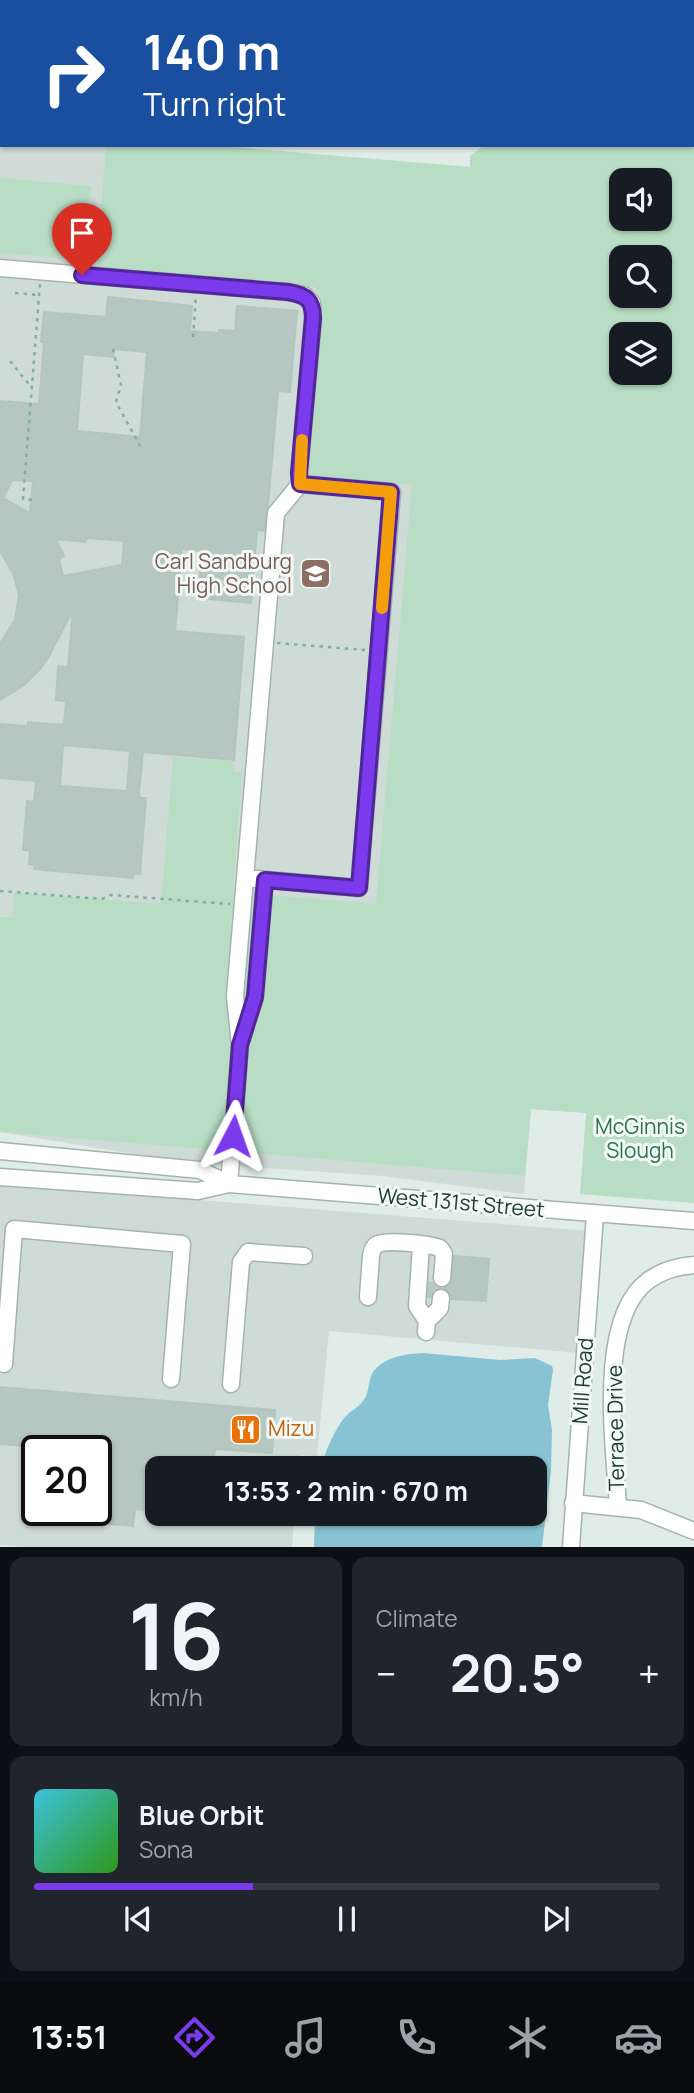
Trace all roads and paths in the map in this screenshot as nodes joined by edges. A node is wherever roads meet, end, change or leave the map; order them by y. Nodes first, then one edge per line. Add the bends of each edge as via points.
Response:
1 (0, 268) edge
2 (40, 281) dead end
3 (15, 293) dead end
4 (39, 295) junction
5 (196, 295) dead end
6 (193, 337) dead end
7 (113, 349) dead end
8 (10, 361) dead end
9 (32, 388) junction
10 (139, 446) dead end
11 (300, 484) junction
12 (32, 500) dead end
13 (265, 642) junction
14 (378, 651) junction
15 (245, 878) junction
16 (265, 880) junction
17 (0, 891) edge
18 (243, 905) junction
19 (240, 1045) junction
20 (0, 1151) edge
21 (0, 1177) edge
22 (229, 1184) junction
23 (595, 1214) junction
24 (694, 1221) edge
25 (428, 1245) junction
26 (304, 1256) dead end
27 (694, 1265) edge
28 (434, 1277) tunnel mouth
29 (368, 1297) dead end
30 (433, 1298) tunnel mouth
31 (4, 1364) dead end
32 (171, 1379) dead end
33 (231, 1384) dead end
34 (573, 1503) junction
35 (618, 1507) junction
36 (694, 1531) edge
37 (571, 1547) edge

1 - 11 street via 288,292 309,299 313,318
2 - 4 path
3 - 4 path
4 - 9 path
5 - 6 path
7 - 10 path via 121,385 116,402
8 - 9 path
9 - 12 path via 23,499
11 - 13 street via 276,513
11 - 14 street via 391,492
13 - 14 path
13 - 15 street
14 - 16 street via 359,888
15 - 16 street
15 - 18 street
16 - 19 street via 255,997
17 - 18 path
18 - 19 street via 235,996
19 - 22 street
20 - 22 street, West 131st Street via 200,1170
21 - 22 street, West 131st Street via 198,1191
22 - 23 street, West 131st Street
23 - 24 street, West 131st Street
23 - 34 street, Mill Road
25 - 28 street
25 - 29 street via 375,1245
25 - 30 street via 417,1306 427,1321
26 - 33 street via 248,1252 241,1262
27 - 35 street, Terrace Drive via 665,1271 647,1281 635,1294 618,1331 612,1388
31 - 32 street via 14,1229 181,1244
34 - 35 street
34 - 37 street, Mill Road
35 - 36 street via 641,1510

